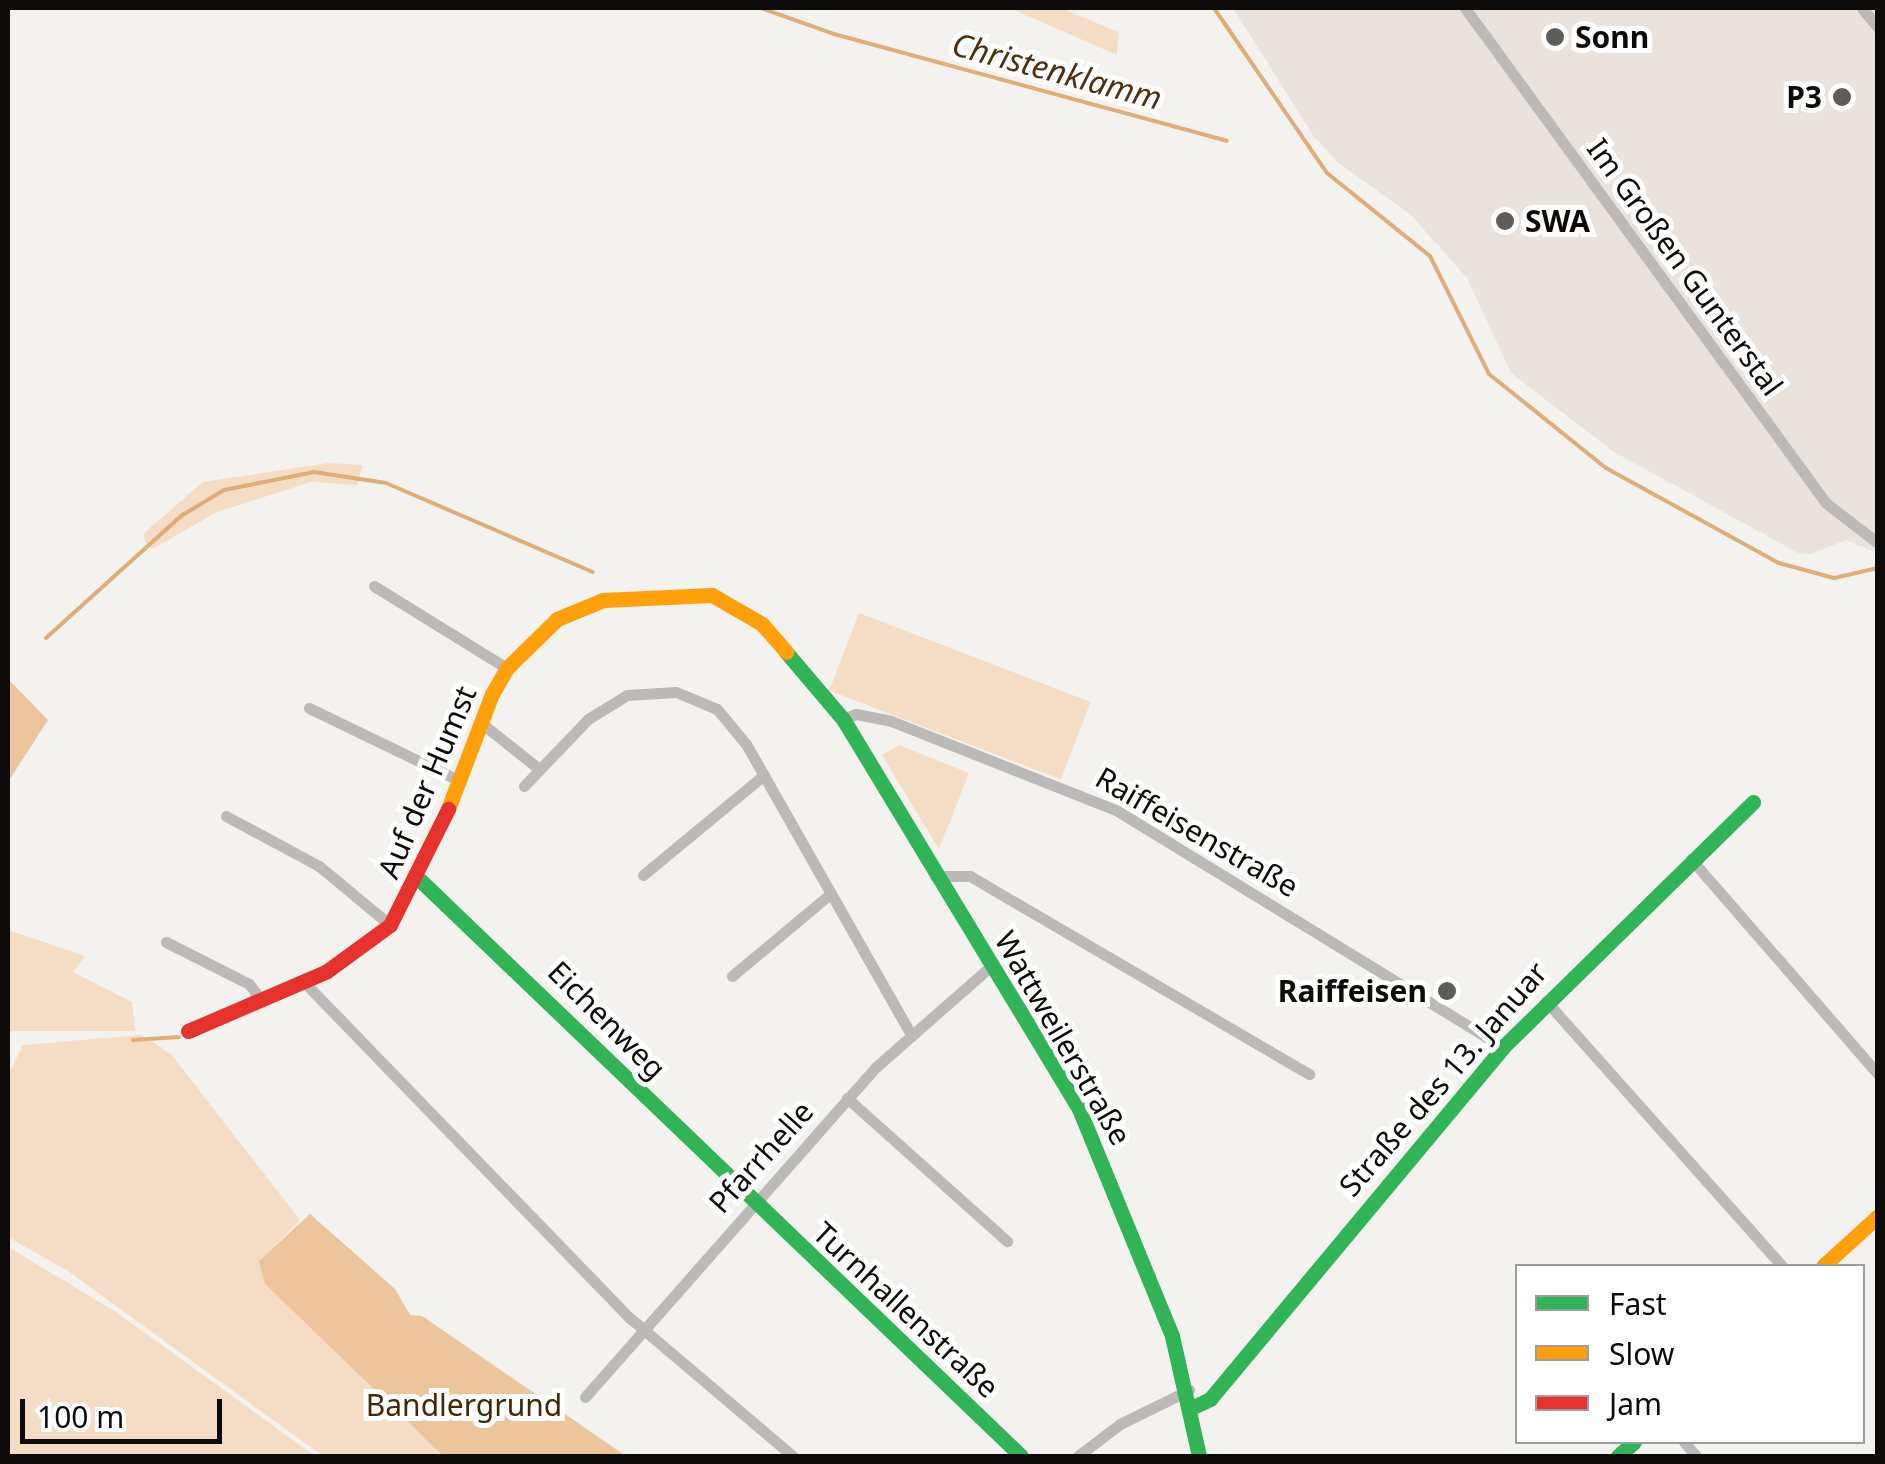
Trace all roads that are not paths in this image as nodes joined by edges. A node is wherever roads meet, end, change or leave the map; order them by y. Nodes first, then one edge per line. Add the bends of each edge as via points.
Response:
1 (1465, 8) edge
2 (1862, 8) edge
3 (1878, 28) edge
4 (1878, 543) edge
5 (374, 586) dead end
6 (507, 668) junction
7 (811, 678) joint
8 (309, 708) dead end
9 (842, 719) junction
10 (480, 722) junction
11 (538, 769) junction
12 (764, 775) junction
13 (458, 780) junction
14 (524, 786) dead end
15 (1753, 802) dead end
16 (226, 816) dead end
17 (1691, 860) junction
18 (643, 876) dead end
19 (935, 876) junction
20 (420, 880) junction
21 (830, 894) junction
22 (390, 925) junction
23 (166, 942) dead end
24 (991, 966) junction
25 (732, 976) dead end
26 (303, 982) junction
27 (261, 1000) junction
28 (1546, 1001) junction
29 (188, 1031) dead end
30 (911, 1034) junction
31 (1503, 1048) junction
32 (1310, 1074) dead end
33 (1878, 1074) edge
34 (847, 1098) junction
35 (753, 1203) junction
36 (1878, 1216) edge
37 (1008, 1242) dead end
38 (1780, 1264) edge
39 (1825, 1264) edge
40 (642, 1329) junction
41 (1189, 1390) junction
42 (585, 1396) dead end
43 (1193, 1407) junction
44 (793, 1456) edge
45 (1021, 1456) edge
46 (1078, 1456) edge
47 (1199, 1456) edge

1 - 4 street, Im Großen Gunterstal via 1826,503
2 - 3 street
5 - 6 street
6 - 7 street, Auf der Humst via 574,609 674,592 712,595 736,606
6 - 10 street, Auf der Humst
7 - 9 street, Wattweilerstraße
8 - 13 street
9 - 19 street, Wattweilerstraße
9 - 31 street, Raiffeisenstraße via 856,714 891,721 1116,810
10 - 11 street
10 - 13 street, Auf der Humst
11 - 12 street via 604,706 652,691 676,692 717,710
11 - 14 street
12 - 18 street
12 - 21 street
13 - 20 street, Auf der Humst
15 - 17 street, Straße des 13. Januar
16 - 22 street via 319,866
17 - 28 street, Straße des 13. Januar
17 - 33 street
19 - 24 street, Wattweilerstraße
19 - 32 street via 970,876
20 - 22 street, Auf der Humst
20 - 35 street, Eichenweg
21 - 25 street
21 - 30 street
22 - 26 street, Auf der Humst via 355,956
23 - 27 street via 249,984
24 - 30 street, Pfarrhelle
24 - 41 street, Wattweilerstraße via 1097,1146
26 - 27 street, Auf der Humst
26 - 40 street
27 - 29 street, Auf der Humst
28 - 31 street, Straße des 13. Januar
28 - 38 street
30 - 34 street, Pfarrhelle
31 - 43 street, Straße des 13. Januar via 1210,1399
34 - 35 street, Pfarrhelle
34 - 37 street
35 - 40 street, Pfarrhelle
35 - 45 street, Turnhallenstraße
36 - 39 street
40 - 42 street, Pfarrhelle
40 - 44 street
41 - 43 street, Wattweilerstraße
41 - 46 street via 1120,1424
43 - 47 street, Wattweilerstraße

